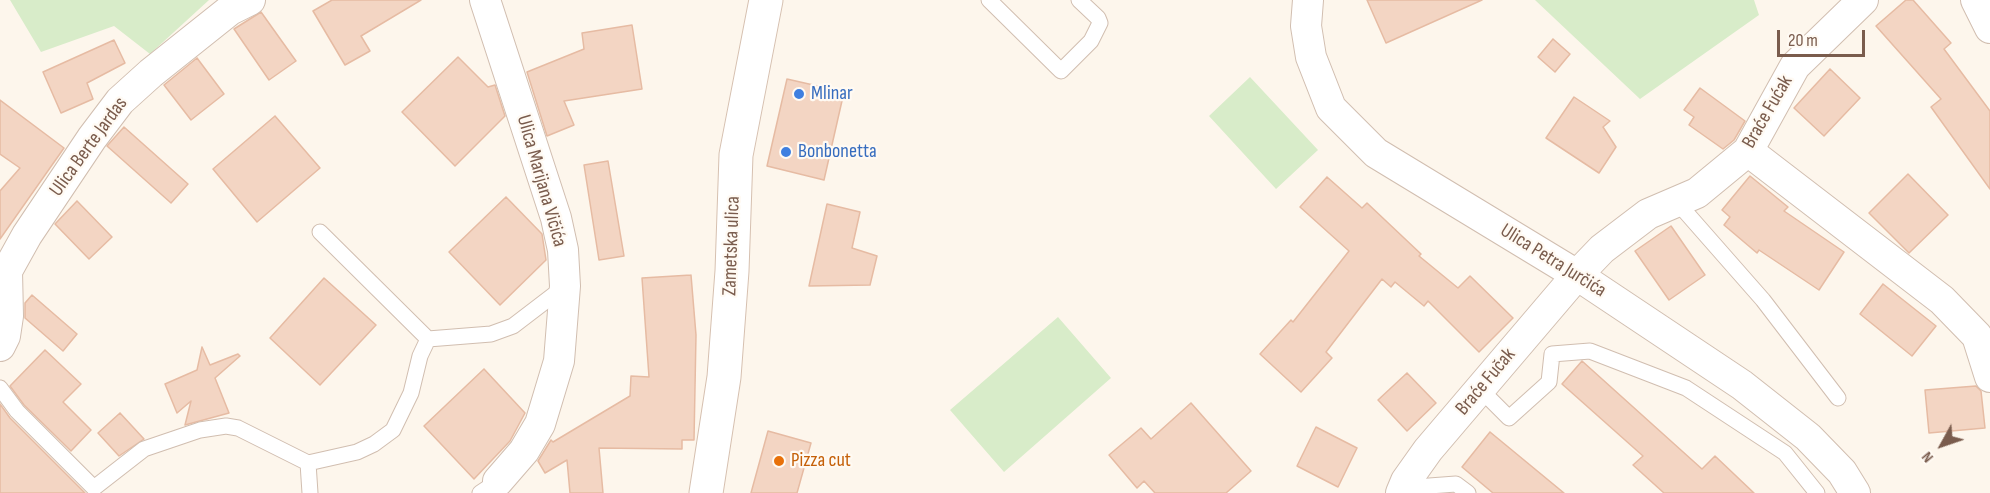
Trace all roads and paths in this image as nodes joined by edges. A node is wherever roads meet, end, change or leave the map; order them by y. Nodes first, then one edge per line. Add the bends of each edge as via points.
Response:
1 (250, 0) edge
2 (485, 0) edge
3 (766, 0) edge
4 (989, 0) edge
5 (1079, 0) edge
6 (1308, 0) edge
7 (1863, 0) edge
8 (1976, 0) edge
9 (1990, 28) edge
10 (1748, 151) junction
11 (1676, 201) junction
12 (320, 232) dead end
13 (3, 266) edge
14 (1577, 274) junction
15 (565, 286) junction
16 (429, 339) junction
17 (0, 346) edge
18 (1990, 377) edge
19 (0, 388) edge
20 (1480, 389) junction
21 (1838, 398) dead end
22 (308, 462) junction
23 (493, 489) edge
24 (1411, 489) edge
25 (310, 493) edge
26 (706, 493) edge
27 (1468, 493) edge
28 (1817, 493) edge
29 (1855, 493) edge

1 - 13 street, Ulica Berte Jardas via 230,10 187,43 120,101
2 - 15 street, Ulica Marijana Vičića via 556,218
3 - 26 main road, Zametska ulica via 736,155 724,377
4 - 5 lane via 1061,71 1091,41 1100,23
6 - 14 street, Ulica Petra Jurčića via 1306,26 1311,57 1331,108 1376,153
7 - 10 street, Braće Fućak via 1795,66
8 - 9 street
10 - 11 street, Braće Fućak via 1697,193
10 - 18 street via 1942,300 1977,336
11 - 14 street, Braće Fućak via 1648,214
11 - 21 lane via 1763,300
12 - 16 lane
13 - 17 street, Ulica Berte Jardas via 8,316
14 - 20 street, Braće Fučak
14 - 29 street, Ulica Petra Jurčića via 1700,355 1808,436 1842,472
15 - 16 lane via 513,326 491,334
15 - 23 street, Ulica Marijana Vičića via 559,361 540,424
16 - 22 lane via 420,356 411,393 393,430 357,452
19 - 22 lane via 17,411 94,488 144,449 226,426
20 - 24 street, Braće Fučak
20 - 28 lane via 1509,418 1549,382 1552,354 1590,351 1686,388 1785,453
22 - 25 lane
24 - 27 lane via 1456,484

